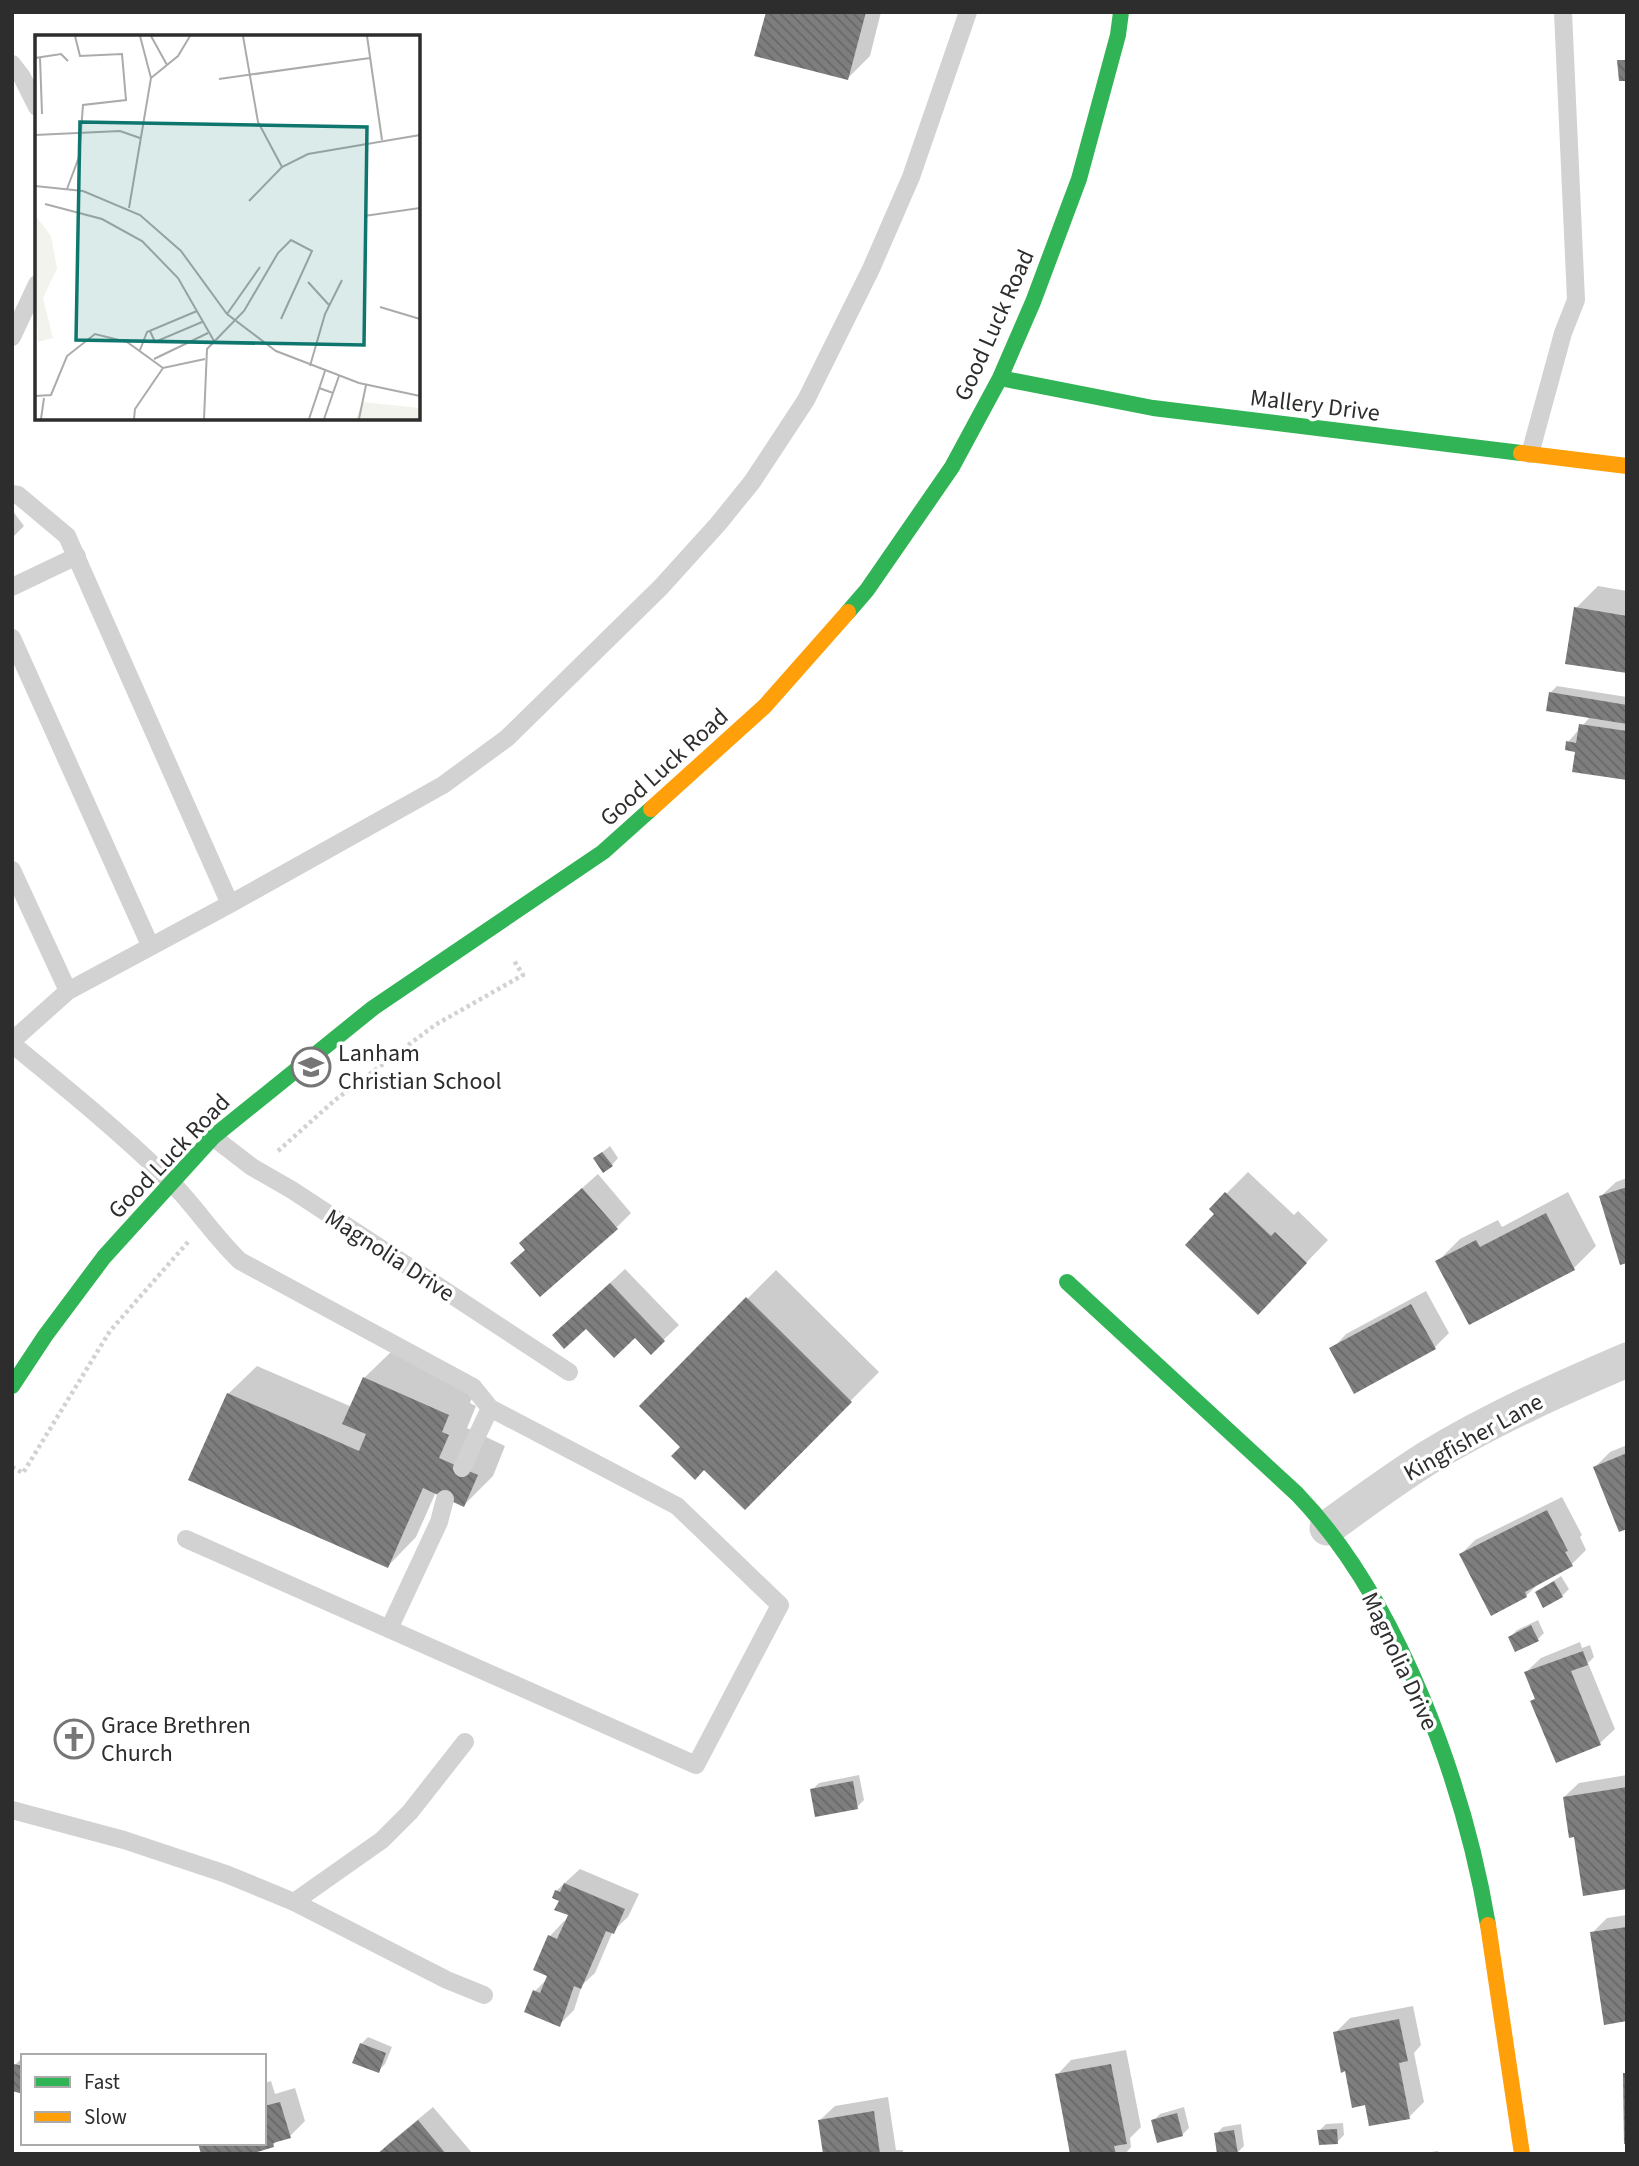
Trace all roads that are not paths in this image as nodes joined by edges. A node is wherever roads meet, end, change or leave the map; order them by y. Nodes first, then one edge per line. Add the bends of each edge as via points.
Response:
1 (968, 12) edge
2 (1121, 12) edge
3 (1563, 12) edge
4 (12, 64) edge
5 (35, 103) edge
6 (35, 288) edge
7 (12, 337) edge
8 (1000, 378) junction
9 (1530, 454) junction
10 (1627, 466) edge
11 (12, 494) edge
12 (77, 556) junction
13 (12, 587) edge
14 (12, 638) edge
15 (12, 870) edge
16 (230, 904) junction
17 (150, 945) junction
18 (68, 990) junction
19 (12, 1042) edge
20 (213, 1137) junction
21 (172, 1183) junction
22 (1068, 1282) dead end
23 (1627, 1360) edge
24 (569, 1372) dead end
25 (12, 1386) edge
26 (489, 1408) junction
27 (462, 1468) dead end
28 (445, 1499) dead end
29 (1327, 1528) junction
30 (186, 1539) dead end
31 (389, 1629) junction
32 (465, 1741) dead end
33 (12, 1810) edge
34 (294, 1902) junction
35 (484, 1995) dead end
36 (1522, 2154) edge

1 - 16 lane via 911,177 872,269 806,400 718,524 508,738 443,785
2 - 8 main road, Good Luck Road via 1079,179
3 - 9 lane via 1576,300
4 - 5 lane
6 - 7 lane
8 - 9 main road, Mallery Drive via 1153,408
8 - 20 main road, Good Luck Road via 951,467 867,590 765,706 603,852 373,1008
9 - 10 main road, Mallery Drive
11 - 12 lane via 67,536
12 - 13 lane
12 - 16 lane
14 - 17 lane
15 - 18 lane
16 - 17 lane
17 - 18 lane
18 - 19 lane
19 - 21 lane
20 - 21 main road, Good Luck Road
20 - 24 lane, Magnolia Drive via 252,1167
21 - 25 main road, Good Luck Road via 104,1257
21 - 26 lane via 240,1261 473,1387
22 - 29 main road, Magnolia Drive
23 - 29 street, Kingfisher Lane via 1473,1431
26 - 27 lane
26 - 31 lane via 677,1506 780,1605 696,1765
28 - 31 lane via 439,1522
29 - 36 main road, Magnolia Drive via 1379,1608 1404,1657 1457,1797 1485,1907
30 - 31 lane
32 - 34 lane via 383,1840
33 - 34 lane via 175,1857
34 - 35 lane

